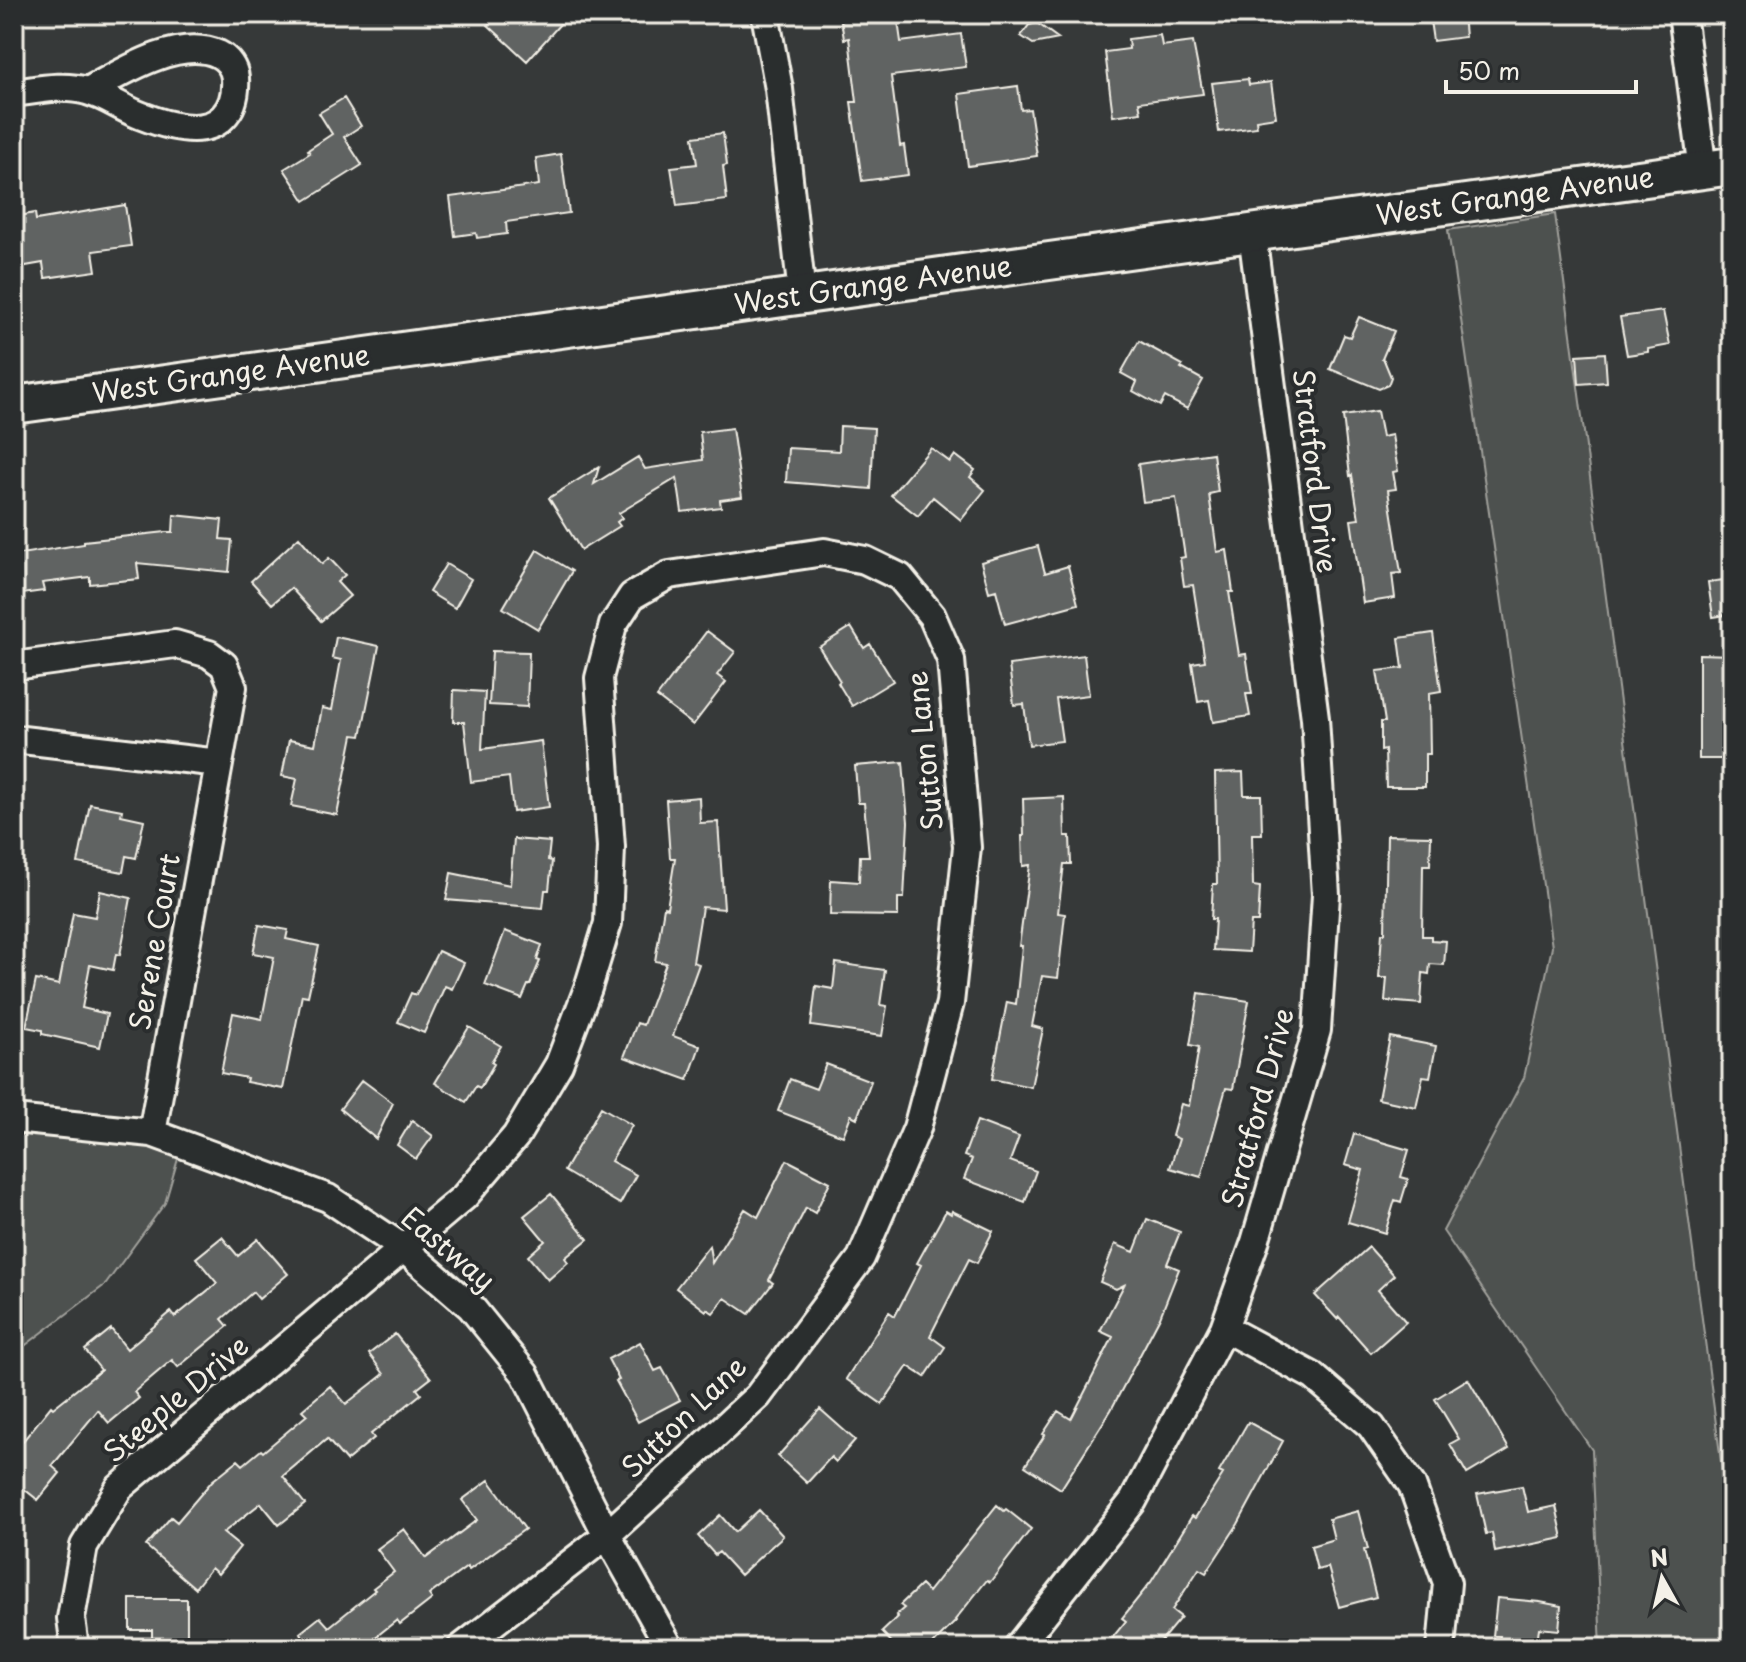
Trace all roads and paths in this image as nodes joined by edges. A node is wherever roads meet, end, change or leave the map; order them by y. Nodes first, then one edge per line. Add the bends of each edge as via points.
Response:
1 (765, 14) edge
2 (1682, 14) edge
3 (88, 91) junction
4 (14, 93) edge
5 (1718, 168) edge
6 (1252, 233) junction
7 (802, 295) junction
8 (14, 405) edge
9 (14, 666) edge
10 (14, 739) edge
11 (219, 763) junction
12 (14, 1119) edge
13 (152, 1133) junction
14 (403, 1248) junction
15 (1224, 1328) junction
16 (607, 1535) junction
17 (75, 1648) edge
18 (461, 1648) edge
19 (670, 1648) edge
20 (1017, 1648) edge
21 (1441, 1648) edge

1 - 7 street via 779,89
2 - 5 street
3 - 3 street via 179,51 211,51 234,69 234,99 228,112 217,124 196,128 142,116
3 - 4 street via 60,87
5 - 6 street, West Grange Avenue
6 - 7 street, West Grange Avenue
6 - 15 street, Stratford Drive via 1315,718 1326,895 1317,1030
7 - 8 street, West Grange Avenue
9 - 11 street, Serene Court via 175,644 209,654 224,665 233,687
10 - 11 street
11 - 13 street, Serene Court
12 - 13 street, Eastway
13 - 14 street, Eastway via 328,1198
14 - 16 street, Eastway via 471,1307 525,1374
14 - 16 street, Sutton Lane via 464,1197 516,1136 559,1064 588,988 608,923 610,893 599,678 613,625 632,596 669,575 824,552 865,560 900,577 932,616 951,660 967,847 950,1003 917,1128 861,1258 758,1396
14 - 17 street, Steeple Drive via 119,1488 84,1546 71,1618
15 - 20 street, Stratford Drive via 1133,1501
15 - 21 street via 1313,1376 1371,1426 1412,1485 1447,1583
16 - 18 street, Sutton Lane
16 - 19 street, Eastway

